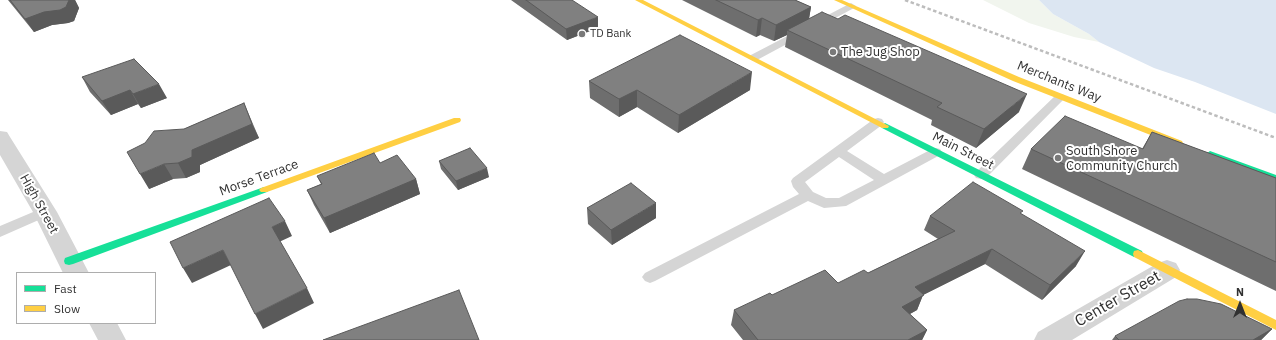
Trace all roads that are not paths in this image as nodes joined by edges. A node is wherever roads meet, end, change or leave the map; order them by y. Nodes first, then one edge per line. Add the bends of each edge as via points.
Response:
1 (638, 0) edge
2 (837, 0) edge
3 (851, 6) junction
4 (754, 58) junction
5 (1060, 97) junction
6 (457, 120) dead end
7 (878, 122) junction
8 (0, 137) edge
9 (1189, 146) edge
10 (838, 151) junction
11 (936, 152) junction
12 (1203, 152) edge
13 (981, 175) junction
14 (1276, 178) edge
15 (884, 180) junction
16 (808, 195) junction
17 (45, 212) junction
18 (0, 232) edge
19 (73, 267) edge
20 (1167, 270) junction
21 (650, 277) dead end
22 (104, 324) edge
23 (1276, 325) edge
24 (112, 340) edge
25 (1048, 340) edge

1 - 4 street, Main Street
2 - 3 street, Merchants Way
3 - 4 lane
3 - 5 street, Merchants Way
4 - 7 street, Main Street
5 - 9 street, Merchants Way
5 - 13 lane
6 - 19 street, Morse Terrace
7 - 10 lane
7 - 11 street, Main Street
8 - 17 street, High Street
10 - 15 lane
10 - 16 lane via 798,181
11 - 13 street, Main Street
11 - 15 lane
12 - 14 street
13 - 20 street, Main Street
15 - 16 lane via 841,202 824,203
16 - 21 lane
17 - 18 lane
17 - 19 street, High Street
20 - 23 street, Main Street
20 - 25 street, Center Street
22 - 24 street

